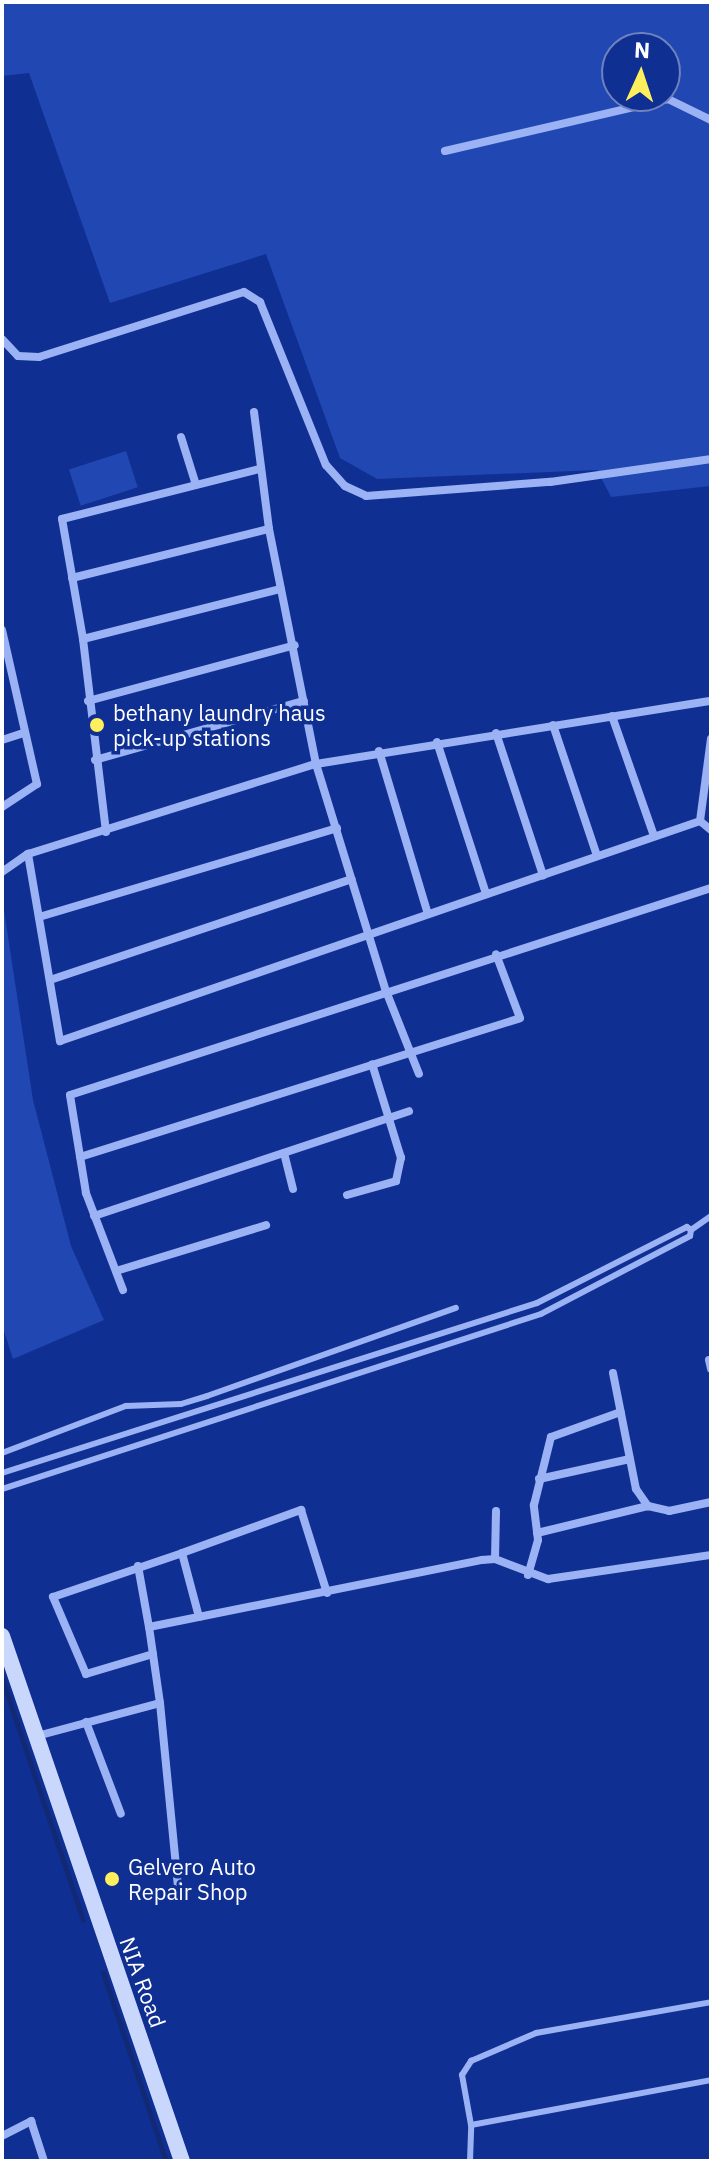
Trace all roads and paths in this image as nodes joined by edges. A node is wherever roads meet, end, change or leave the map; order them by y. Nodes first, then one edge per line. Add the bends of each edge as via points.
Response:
1 (711, 120) edge
2 (445, 151) dead end
3 (2, 339) edge
4 (254, 412) dead end
5 (181, 437) dead end
6 (711, 459) edge
7 (260, 469) junction
8 (196, 485) junction
9 (269, 529) junction
10 (72, 578) junction
11 (281, 589) junction
12 (2, 630) edge
13 (83, 639) junction
14 (295, 645) junction
15 (6, 672) edge
16 (88, 701) junction
17 (304, 701) junction
18 (711, 701) edge
19 (612, 716) junction
20 (553, 725) junction
21 (24, 733) junction
22 (496, 733) junction
23 (711, 739) edge
24 (2, 740) edge
25 (437, 742) junction
26 (379, 751) junction
27 (95, 760) junction
28 (316, 764) junction
29 (2, 807) edge
30 (700, 821) junction
31 (337, 828) junction
32 (711, 830) edge
33 (106, 832) junction
34 (654, 836) junction
35 (28, 854) junction
36 (597, 856) junction
37 (2, 872) edge
38 (543, 875) junction
39 (352, 879) junction
40 (711, 888) edge
41 (486, 894) junction
42 (428, 914) junction
43 (39, 917) junction
44 (368, 937) junction
45 (496, 954) junction
46 (50, 980) junction
47 (386, 991) junction
48 (412, 1052) junction
49 (372, 1064) junction
50 (419, 1074) dead end
51 (409, 1111) dead end
52 (389, 1118) junction
53 (284, 1153) junction
54 (80, 1157) junction
55 (293, 1189) dead end
56 (347, 1195) dead end
57 (94, 1216) junction
58 (711, 1216) edge
59 (266, 1225) dead end
60 (691, 1230) junction
61 (116, 1271) junction
62 (123, 1290) dead end
63 (456, 1308) dead end
64 (350, 1362) junction
65 (613, 1373) dead end
66 (354, 1375) junction
67 (621, 1412) junction
68 (138, 1430) junction
69 (142, 1444) junction
70 (2, 1453) edge
71 (630, 1459) junction
72 (2, 1473) edge
73 (539, 1479) junction
74 (2, 1489) edge
75 (711, 1502) edge
76 (648, 1506) junction
77 (496, 1511) dead end
78 (537, 1533) junction
79 (182, 1553) junction
80 (711, 1555) edge
81 (495, 1559) junction
82 (138, 1566) junction
83 (528, 1575) junction
84 (327, 1593) junction
85 (199, 1617) junction
86 (149, 1627) junction
87 (2, 1636) edge
88 (153, 1654) junction
89 (160, 1703) junction
90 (86, 1722) junction
91 (37, 1736) junction
92 (121, 1814) dead end
93 (179, 1896) dead end
94 (711, 2002) edge
95 (711, 2080) edge
96 (471, 2125) junction
97 (2, 2136) edge
98 (44, 2161) edge
99 (182, 2161) edge
100 (470, 2161) edge

1 - 2 street via 668,99
3 - 6 street via 18,356 39,357 244,292 260,302 326,465 345,486 366,496 550,482
4 - 7 street
5 - 8 street
7 - 8 street
7 - 9 street
8 - 10 street via 62,519
9 - 10 street
9 - 11 street
10 - 13 street
11 - 13 street
11 - 14 street
12 - 15 street
13 - 16 street
14 - 16 street
14 - 17 street
15 - 21 street
16 - 27 street
17 - 27 street
17 - 28 street
18 - 19 street
19 - 20 street
19 - 34 street
20 - 22 street
20 - 36 street
21 - 24 street
21 - 29 street via 37,784
22 - 25 street
22 - 38 street
23 - 30 street
25 - 26 street
25 - 41 street
26 - 28 street
26 - 42 street
27 - 33 street
28 - 31 street
28 - 33 street
30 - 32 street
30 - 34 street
31 - 39 street
31 - 43 street
33 - 35 street
34 - 36 street
35 - 37 street
35 - 43 street
36 - 38 street
38 - 41 street
39 - 44 street
39 - 46 street
40 - 45 street
41 - 42 street
42 - 44 street
43 - 46 street
44 - 46 street via 60,1041
44 - 47 street
45 - 47 street
45 - 48 street via 520,1018
47 - 48 street
47 - 54 street via 70,1095
48 - 49 street
48 - 50 street
49 - 52 street
49 - 54 street
51 - 52 street
52 - 53 street
52 - 56 street via 401,1158 396,1181
53 - 55 street
53 - 57 street
54 - 57 street
57 - 61 street
58 - 60 lane
59 - 61 street
60 - 64 lane via 687,1227 537,1303
60 - 66 lane via 690,1236 541,1314
61 - 62 street
63 - 70 lane via 181,1404 126,1406
64 - 66 lane
64 - 68 lane
65 - 67 street
66 - 69 lane
67 - 71 street
67 - 73 street via 551,1437
68 - 69 lane
68 - 72 lane
69 - 74 lane
71 - 73 street
71 - 76 street via 636,1489
73 - 78 street via 534,1505
75 - 76 street via 669,1511
76 - 78 street
77 - 81 street
78 - 83 street
79 - 82 street
79 - 84 street via 301,1510
79 - 85 street
80 - 83 street via 575,1578
81 - 83 street
81 - 84 street
82 - 86 street
82 - 88 street via 53,1597 86,1674
84 - 85 street
85 - 86 street
86 - 88 street
87 - 91 street, NIA Road
88 - 89 street
89 - 90 street
89 - 93 street
90 - 91 street
90 - 92 street
91 - 99 street, NIA Road
94 - 96 lane via 536,2033 481,2054 462,2075
95 - 96 lane
96 - 100 lane
97 - 98 street via 31,2121

